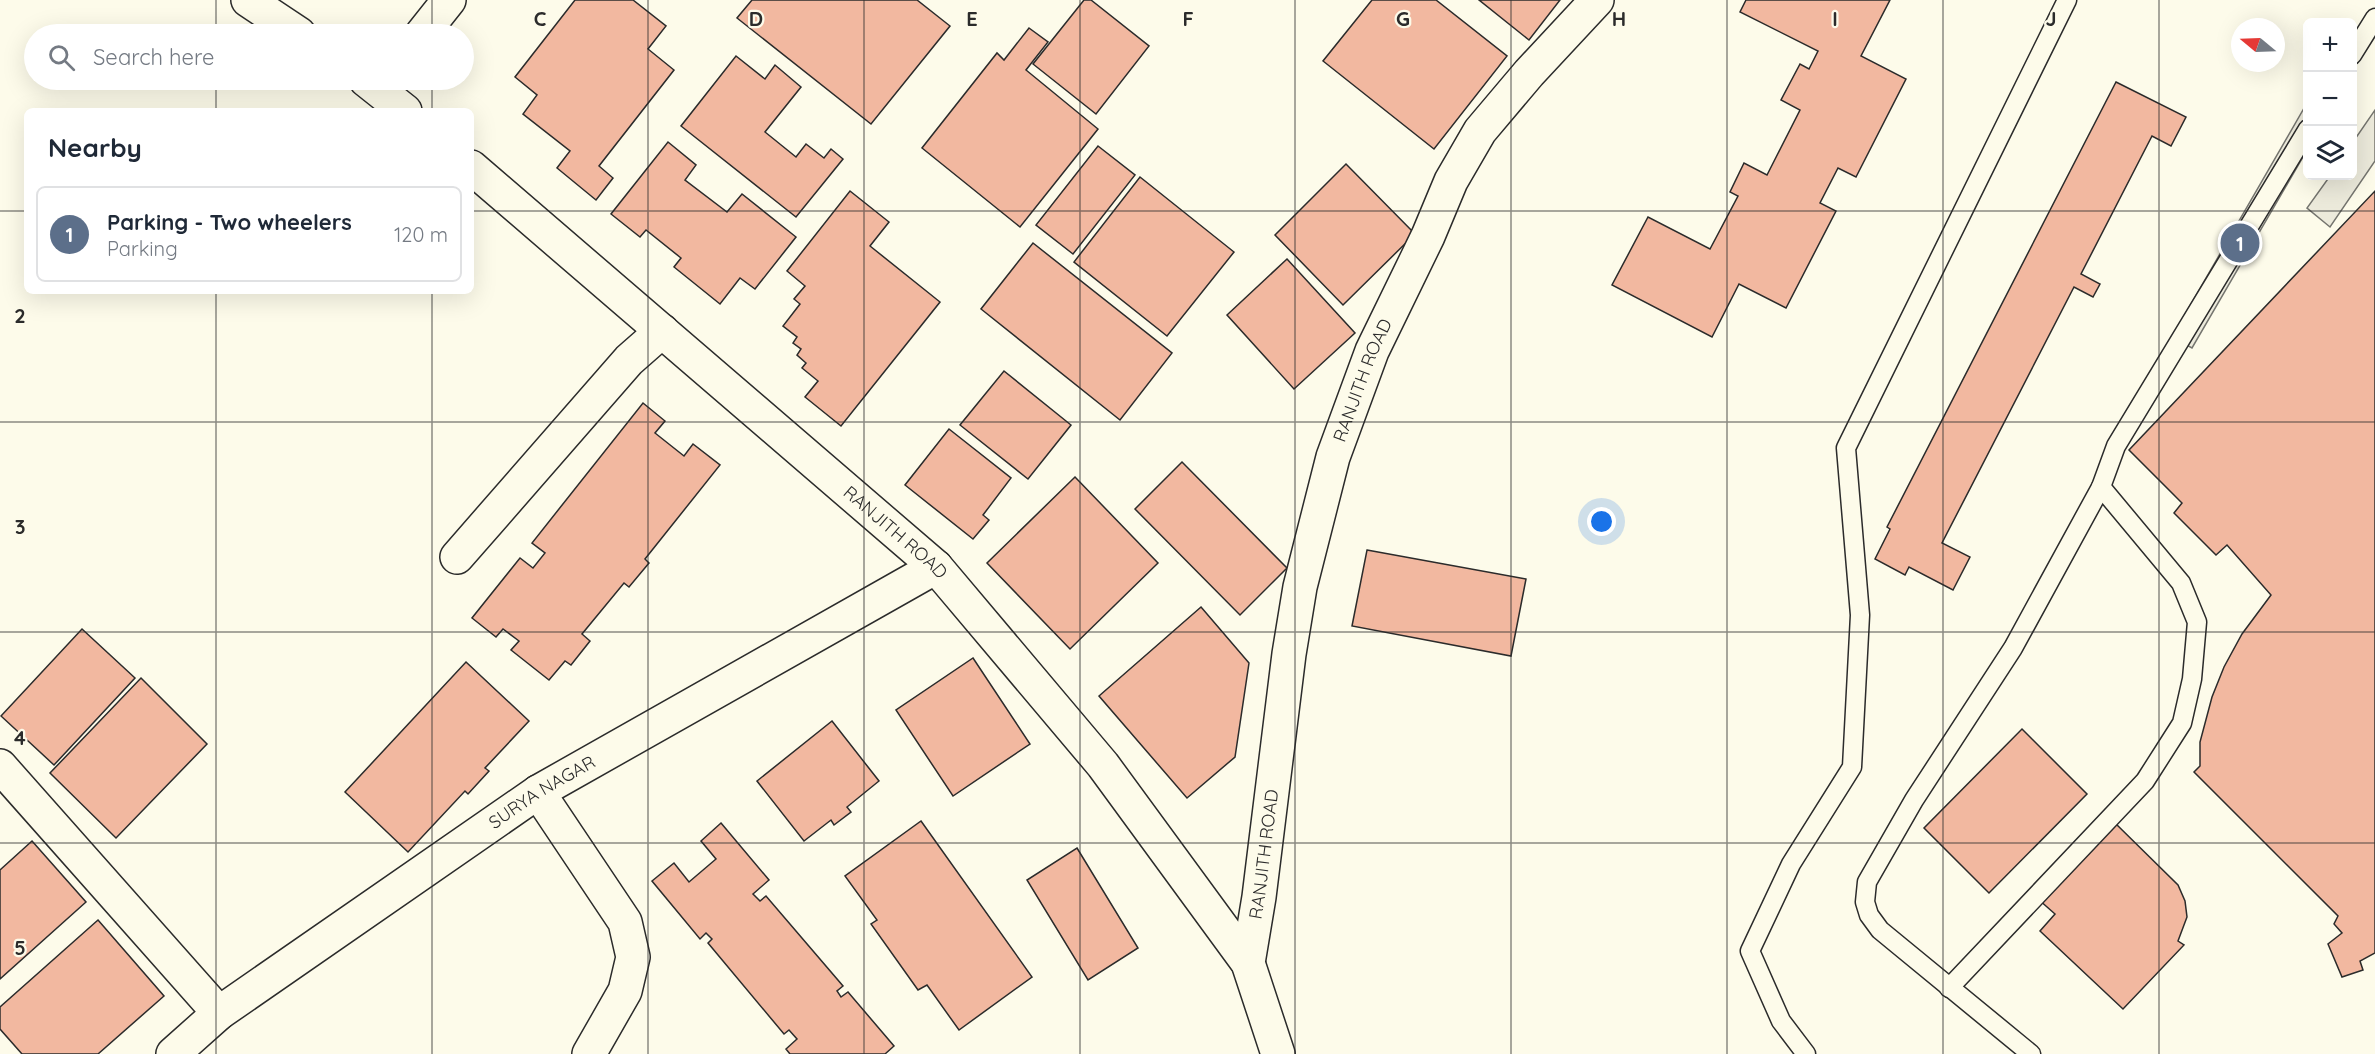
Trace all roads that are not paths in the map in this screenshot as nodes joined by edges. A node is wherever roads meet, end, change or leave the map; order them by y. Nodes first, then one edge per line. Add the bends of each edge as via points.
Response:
1 (248, 0) edge
2 (449, 0) edge
3 (1597, 0) edge
4 (2067, 0) edge
5 (2375, 18) edge
6 (284, 24) edge
7 (430, 24) edge
8 (2357, 47) edge
9 (384, 90) edge
10 (402, 108) edge
11 (2303, 136) edge
12 (474, 170) edge
13 (662, 331) junction
14 (2101, 487) junction
15 (458, 557) dead end
16 (936, 567) junction
17 (0, 766) edge
18 (538, 792) junction
19 (1248, 963) junction
20 (1949, 988) junction
21 (219, 1013) junction
22 (173, 1054) edge
23 (589, 1054) edge
24 (1278, 1054) edge
25 (1806, 1054) edge
26 (2031, 1054) edge

1 - 6 street
2 - 7 street
3 - 19 street, RANJITH ROAD via 1480,131 1450,181 1372,351 1333,457 1300,587 1288,654
4 - 25 lane via 1846,447 1860,615 1852,766 1791,864 1750,951 1781,1021
5 - 8 lane
9 - 10 street
11 - 14 lane via 2115,446
12 - 13 street, RANJITH ROAD
13 - 15 street via 629,360
13 - 16 street, RANJITH ROAD
14 - 20 lane via 2013,648 1914,800 1867,882 1865,902 1880,930
14 - 20 lane via 2181,583 2197,622 2192,679 2182,723 2145,781
16 - 18 street, SURYA NAGAR
16 - 19 street, RANJITH ROAD via 1103,765
17 - 21 street
18 - 21 street, SURYA NAGAR
18 - 23 street via 625,922 633,957 625,991
19 - 24 street, RANJITH ROAD
20 - 26 lane
21 - 22 street, SURYA NAGAR

